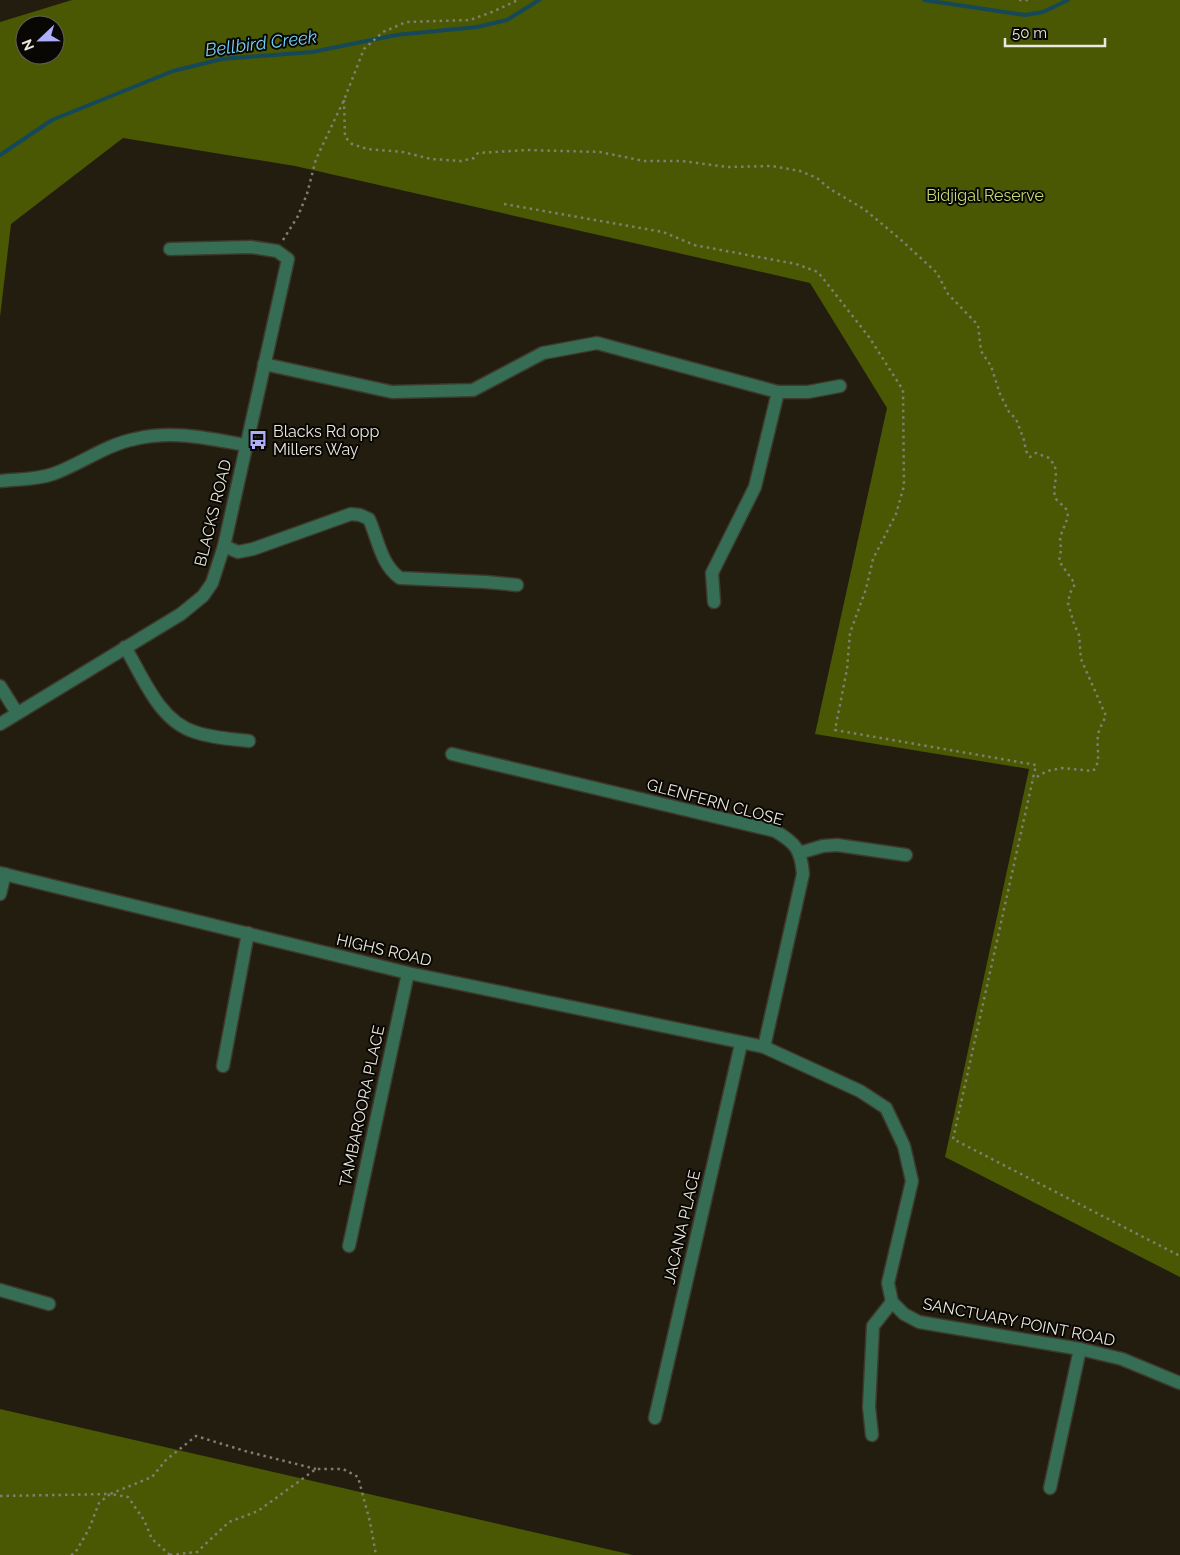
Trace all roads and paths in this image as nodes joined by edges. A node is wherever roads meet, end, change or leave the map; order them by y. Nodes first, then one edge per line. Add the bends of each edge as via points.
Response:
1 (518, 0) edge
2 (1019, 0) edge
3 (1029, 0) edge
4 (344, 100) junction
5 (504, 204) dead end
6 (170, 249) dead end
7 (278, 251) junction
8 (264, 364) junction
9 (840, 386) dead end
10 (778, 392) junction
11 (245, 445) junction
12 (0, 481) edge
13 (224, 546) junction
14 (516, 585) dead end
15 (714, 602) dead end
16 (126, 647) junction
17 (0, 686) edge
18 (17, 713) junction
19 (0, 724) edge
20 (248, 741) dead end
21 (452, 754) dead end
22 (1032, 779) junction
23 (799, 853) junction
24 (906, 854) dead end
25 (2, 873) edge
26 (0, 894) edge
27 (248, 933) junction
28 (408, 972) junction
29 (741, 1044) junction
30 (764, 1047) junction
31 (223, 1066) dead end
32 (349, 1246) dead end
33 (1180, 1256) edge
34 (0, 1290) edge
35 (892, 1302) junction
36 (49, 1304) dead end
37 (1080, 1349) junction
38 (1180, 1383) edge
39 (655, 1418) dead end
40 (872, 1435) dead end
41 (316, 1469) junction
42 (1050, 1488) dead end
43 (110, 1494) junction
44 (0, 1496) edge
45 (71, 1555) edge
46 (170, 1555) edge
47 (376, 1555) edge

1 - 4 path via 470,20 406,22 383,32 364,49
2 - 3 path
4 - 7 path via 316,159 298,216
4 - 22 path via 344,136 352,144 367,149 461,161 474,158 478,153 527,150 600,152 644,161 682,160 726,167 772,166 800,171 817,178 830,190 864,210 937,273 948,294 978,325 981,351 1020,429 1026,452 1030,457 1036,453 1044,455 1055,466 1054,492 1067,510 1068,517 1060,537 1059,561 1075,584 1068,603 1079,635 1081,659 1106,716 1098,732 1099,761 1094,771 1062,768 1048,770
5 - 22 path via 663,232 694,245 796,264 818,272 869,337 903,390 904,486 896,514 873,558 850,633 836,730 1036,765
6 - 7 street via 251,247
7 - 8 street, BLACKS ROAD via 288,260
8 - 10 street via 392,392 473,390 543,353 597,343
8 - 11 street, BLACKS ROAD
9 - 10 street via 808,392
10 - 15 street via 755,487 712,572
11 - 12 street via 196,436 150,436 102,449 53,474 28,480
11 - 13 street, BLACKS ROAD
13 - 14 street via 238,552 253,549 351,514 360,514 369,519 387,564 400,578
13 - 16 street, BLACKS ROAD via 212,583 203,596 181,614
16 - 18 street, BLACKS ROAD
16 - 20 street via 151,692 167,715 179,725 194,732
17 - 18 street
18 - 19 street, BLACKS ROAD
21 - 23 street, GLENFERN CLOSE via 776,831 790,840
22 - 33 path via 953,1139
23 - 24 street via 837,845
23 - 30 street via 802,874
25 - 26 street
25 - 27 street, HIGHS ROAD
27 - 28 street, HIGHS ROAD
27 - 31 street
28 - 29 street, HIGHS ROAD
28 - 32 street, TAMBAROORA PLACE
29 - 30 street, HIGHS ROAD
29 - 39 street, JACANA PLACE
30 - 35 street via 860,1091 886,1108 904,1146 912,1181 888,1283
34 - 36 street
35 - 37 street, SANCTUARY POINT ROAD via 919,1322
35 - 40 street via 873,1326 869,1407
37 - 38 street, SANCTUARY POINT ROAD via 1122,1359
37 - 42 street
41 - 43 path via 196,1436 166,1460 152,1477
41 - 46 path via 258,1511 229,1522 197,1552
41 - 47 path via 343,1469 358,1477
43 - 44 path
43 - 45 path via 99,1503 89,1529 75,1554
43 - 46 path via 128,1497 152,1539

